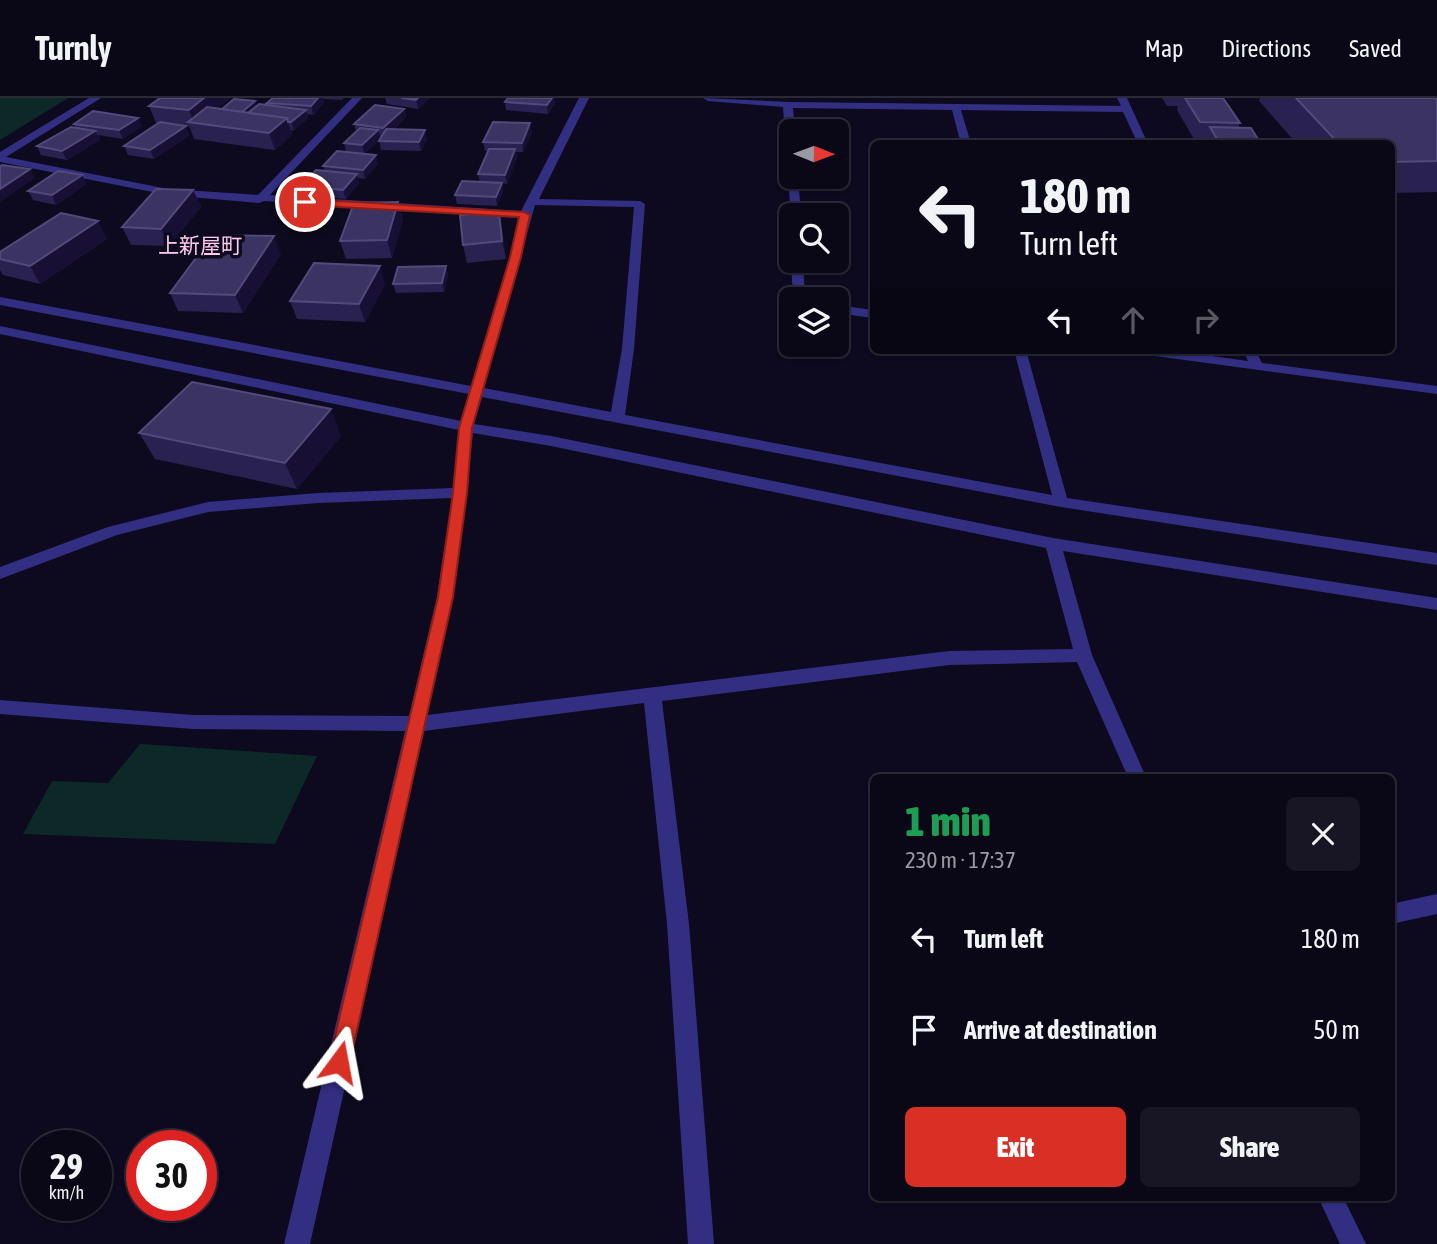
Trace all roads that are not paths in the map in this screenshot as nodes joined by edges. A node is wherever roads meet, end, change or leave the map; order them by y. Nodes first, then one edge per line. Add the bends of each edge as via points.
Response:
1 (96, 98) edge
2 (357, 98) edge
3 (584, 98) edge
4 (708, 98) edge
5 (1122, 98) edge
6 (908, 102) edge
7 (789, 105) junction
8 (957, 107) junction
9 (1126, 109) junction
10 (790, 119) edge
11 (965, 140) edge
12 (1141, 140) edge
13 (0, 157) edge
14 (259, 200) junction
15 (529, 208) junction
16 (0, 301) edge
17 (849, 311) edge
18 (870, 314) edge
19 (0, 330) edge
20 (1021, 354) edge
21 (1169, 354) edge
22 (1251, 354) edge
23 (1257, 366) junction
24 (1437, 390) edge
25 (477, 394) junction
26 (617, 419) junction
27 (466, 428) junction
28 (460, 493) junction
29 (1061, 502) junction
30 (1053, 544) junction
31 (1437, 559) edge
32 (0, 573) edge
33 (1437, 604) edge
34 (1083, 655) junction
35 (652, 696) junction
36 (0, 707) edge
37 (417, 724) junction
38 (1136, 774) edge
39 (1437, 904) edge
40 (1395, 913) edge
41 (1332, 1201) edge
42 (298, 1244) edge
43 (701, 1244) edge
44 (1353, 1244) edge

1 - 13 street
2 - 14 street
3 - 15 street
4 - 7 street
5 - 9 street
6 - 7 street
6 - 8 street
7 - 10 street
8 - 9 street
8 - 11 street
9 - 12 street
13 - 14 street via 168,192
14 - 15 street
15 - 25 street
15 - 26 street via 640,204
16 - 25 street
17 - 18 street
19 - 27 street
20 - 29 street
21 - 23 street
22 - 23 street
23 - 24 street
25 - 26 street
25 - 27 street
26 - 29 street
27 - 28 street
27 - 30 street via 551,441
28 - 32 street via 208,507 113,531
28 - 37 street via 445,597
29 - 31 street
30 - 33 street
30 - 34 street
34 - 35 street via 949,659
34 - 38 street
35 - 37 street
35 - 43 street via 678,924
36 - 37 street via 193,722
37 - 42 street
39 - 40 street
41 - 44 street

